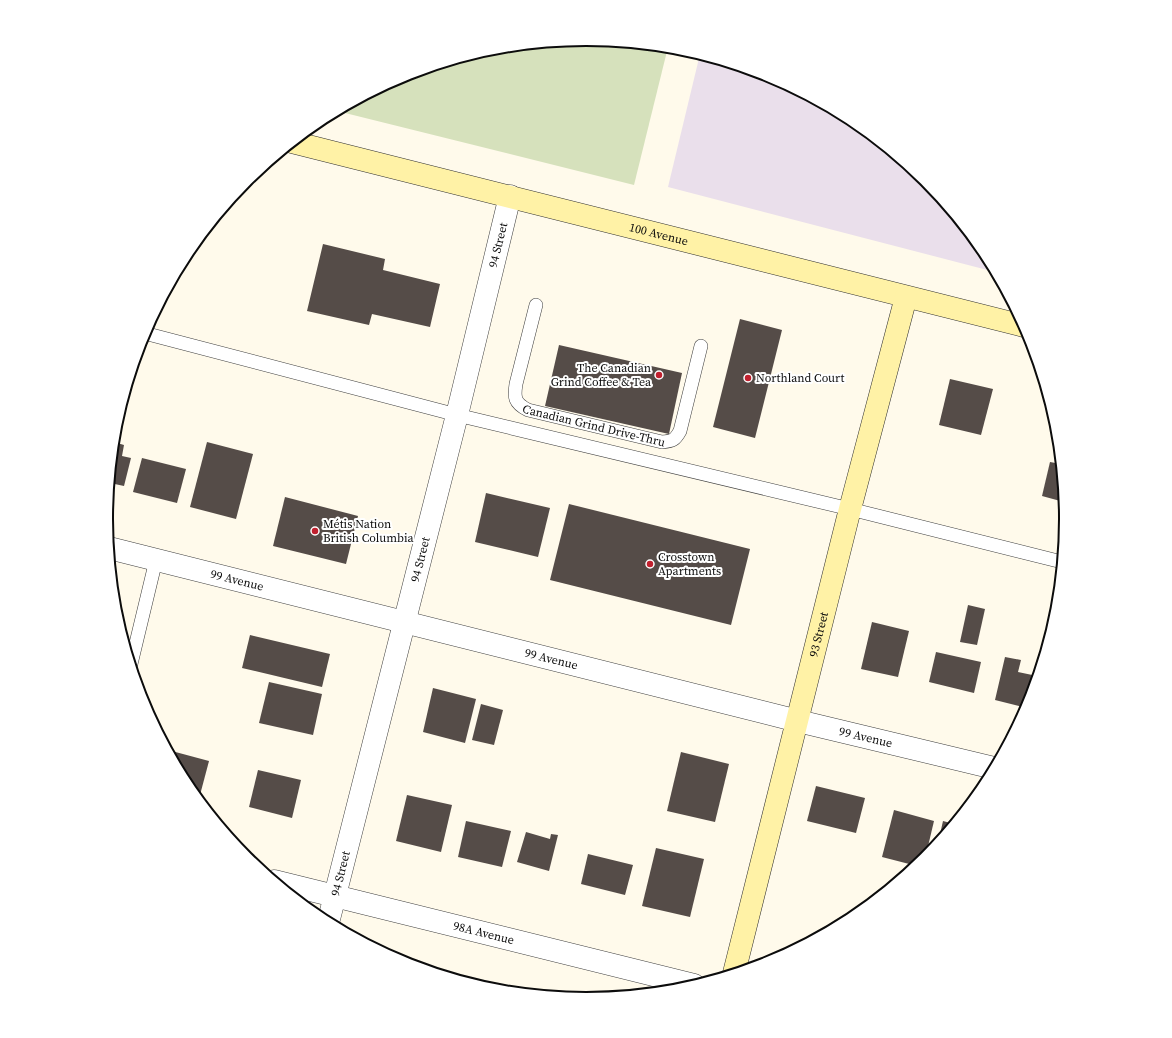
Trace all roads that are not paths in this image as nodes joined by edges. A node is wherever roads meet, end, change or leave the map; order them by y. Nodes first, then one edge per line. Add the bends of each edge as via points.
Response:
1 (299, 144) edge
2 (510, 196) junction
3 (906, 297) junction
4 (536, 305) dead end
5 (1017, 324) edge
6 (151, 335) edge
7 (701, 346) dead end
8 (457, 415) junction
9 (850, 508) junction
10 (114, 549) edge
11 (156, 560) junction
12 (1057, 561) edge
13 (404, 622) junction
14 (133, 655) edge
15 (798, 721) junction
16 (989, 767) edge
17 (285, 884) edge
18 (334, 896) junction
19 (330, 916) edge
20 (735, 968) edge
21 (682, 982) edge

1 - 2 main road, 100 Avenue
2 - 3 main road, 100 Avenue
2 - 8 street, 94 Street
3 - 5 main road, 100 Avenue
3 - 9 main road, 93 Street
4 - 7 lane, Canadian Grind Drive-Thru via 515,395 517,402 528,410 669,442 676,439 680,431
6 - 8 lane
8 - 9 lane
8 - 13 street, 94 Street
9 - 12 lane
9 - 15 main road, 93 Street
10 - 11 street, 99 Avenue
11 - 13 street, 99 Avenue
11 - 14 lane
13 - 15 street, 99 Avenue
13 - 18 street, 94 Street
15 - 16 street, 99 Avenue
15 - 20 main road, 93 Street
17 - 18 street, 98A Avenue
18 - 19 street, 94 Street
18 - 21 street, 98A Avenue

